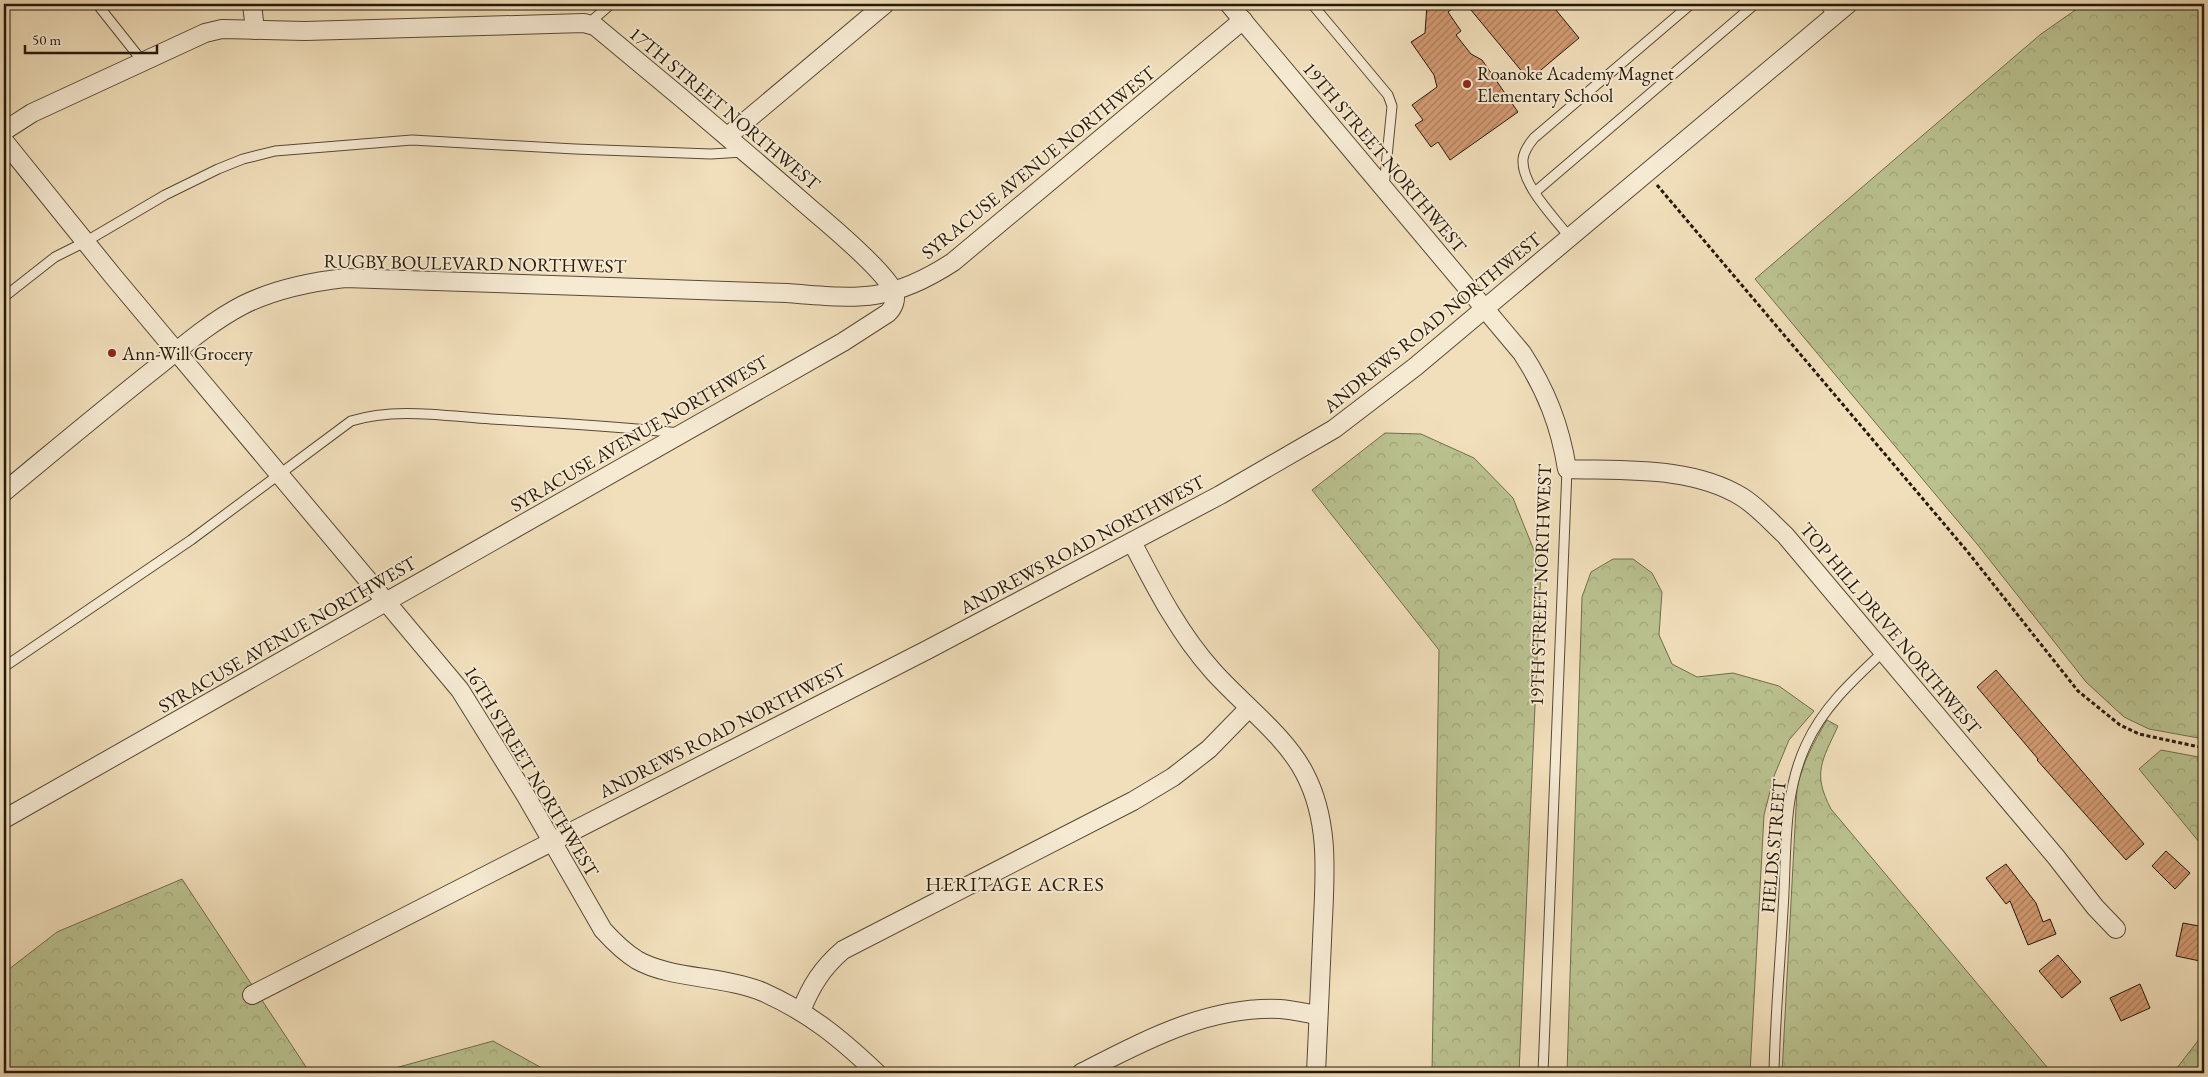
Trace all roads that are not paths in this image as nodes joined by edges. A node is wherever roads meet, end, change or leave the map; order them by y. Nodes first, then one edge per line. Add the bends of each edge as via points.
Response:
1 (97, 4) edge
2 (252, 4) edge
3 (611, 4) edge
4 (885, 4) edge
5 (1229, 4) edge
6 (1312, 4) edge
7 (1691, 4) edge
8 (1755, 4) edge
9 (1848, 4) edge
10 (1829, 10) edge
11 (1242, 20) junction
12 (588, 24) junction
13 (256, 30) junction
14 (142, 62) junction
15 (4, 132) edge
16 (728, 136) junction
17 (4, 140) edge
18 (746, 152) junction
19 (1384, 189) junction
20 (1534, 192) junction
21 (1570, 238) junction
22 (85, 242) junction
23 (894, 292) junction
24 (4, 297) edge
25 (1486, 308) junction
26 (177, 351) junction
27 (681, 434) junction
28 (1567, 469) junction
29 (278, 473) junction
30 (4, 492) edge
31 (1132, 542) junction
32 (386, 602) junction
33 (1883, 652) junction
34 (4, 666) edge
35 (1249, 708) junction
36 (4, 819) edge
37 (551, 841) junction
38 (2116, 929) dead end
39 (252, 995) dead end
40 (801, 1011) junction
41 (1318, 1015) junction
42 (877, 1073) edge
43 (1081, 1073) edge
44 (1316, 1073) edge
45 (1543, 1073) edge
46 (1774, 1073) edge

1 - 14 lane
2 - 13 street
3 - 12 lane
4 - 16 street
5 - 11 street, 19TH STREET NORTHWEST
6 - 19 lane via 1388,95 1392,106
7 - 20 lane via 1534,138 1523,159
8 - 20 lane
9 - 10 street, ANDREWS ROAD NORTHWEST
10 - 21 street, ANDREWS ROAD NORTHWEST
11 - 19 street, 19TH STREET NORTHWEST
11 - 23 street, SYRACUSE AVENUE NORTHWEST via 953,262 930,277
12 - 13 street
12 - 16 street, 17TH STREET NORTHWEST via 595,26
13 - 14 street via 222,29 205,33
14 - 15 street via 32,113
16 - 18 street, 17TH STREET NORTHWEST
17 - 22 street, 16TH STREET NORTHWEST
18 - 22 lane via 711,154 412,140 275,151 218,169 165,195
18 - 23 street, 17TH STREET NORTHWEST via 856,249
19 - 25 street, 19TH STREET NORTHWEST
20 - 21 lane
21 - 25 street, ANDREWS ROAD NORTHWEST
22 - 24 lane via 55,257
22 - 26 street, 16TH STREET NORTHWEST
23 - 26 street, RUGBY BOULEVARD NORTHWEST via 845,297 345,278 281,290 243,306
23 - 27 street, SYRACUSE AVENUE NORTHWEST via 893,308 888,313
25 - 28 street, 19TH STREET NORTHWEST via 1541,382 1554,412
25 - 31 street, ANDREWS ROAD NORTHWEST via 1334,429
26 - 29 street, 16TH STREET NORTHWEST
26 - 30 street, RUGBY BOULEVARD NORTHWEST
27 - 29 lane via 637,428 430,415 367,416 341,426
27 - 32 street, SYRACUSE AVENUE NORTHWEST
28 - 33 street, TOP HILL DRIVE NORTHWEST via 1658,473 1693,479 1743,497 1785,535
28 - 45 lane, 19TH STREET NORTHWEST
29 - 32 street, 16TH STREET NORTHWEST
29 - 34 lane via 183,546
31 - 35 street via 1190,643
31 - 37 street, ANDREWS ROAD NORTHWEST
32 - 36 street, SYRACUSE AVENUE NORTHWEST
32 - 37 street, 16TH STREET NORTHWEST via 460,690
33 - 38 street, TOP HILL DRIVE NORTHWEST
33 - 46 lane, FIELDS STREET via 1846,687 1825,713 1806,743 1794,777 1787,833
35 - 40 street via 1209,749 1173,777 1133,801 843,950 816,978
35 - 41 street via 1305,772 1323,824 1325,863
37 - 39 street, ANDREWS ROAD NORTHWEST
37 - 40 street, 16TH STREET NORTHWEST via 603,930 617,946 657,969 747,987
40 - 42 street, 16TH STREET NORTHWEST via 836,1034
41 - 43 street via 1281,1009 1216,1015 1144,1041
41 - 44 street

